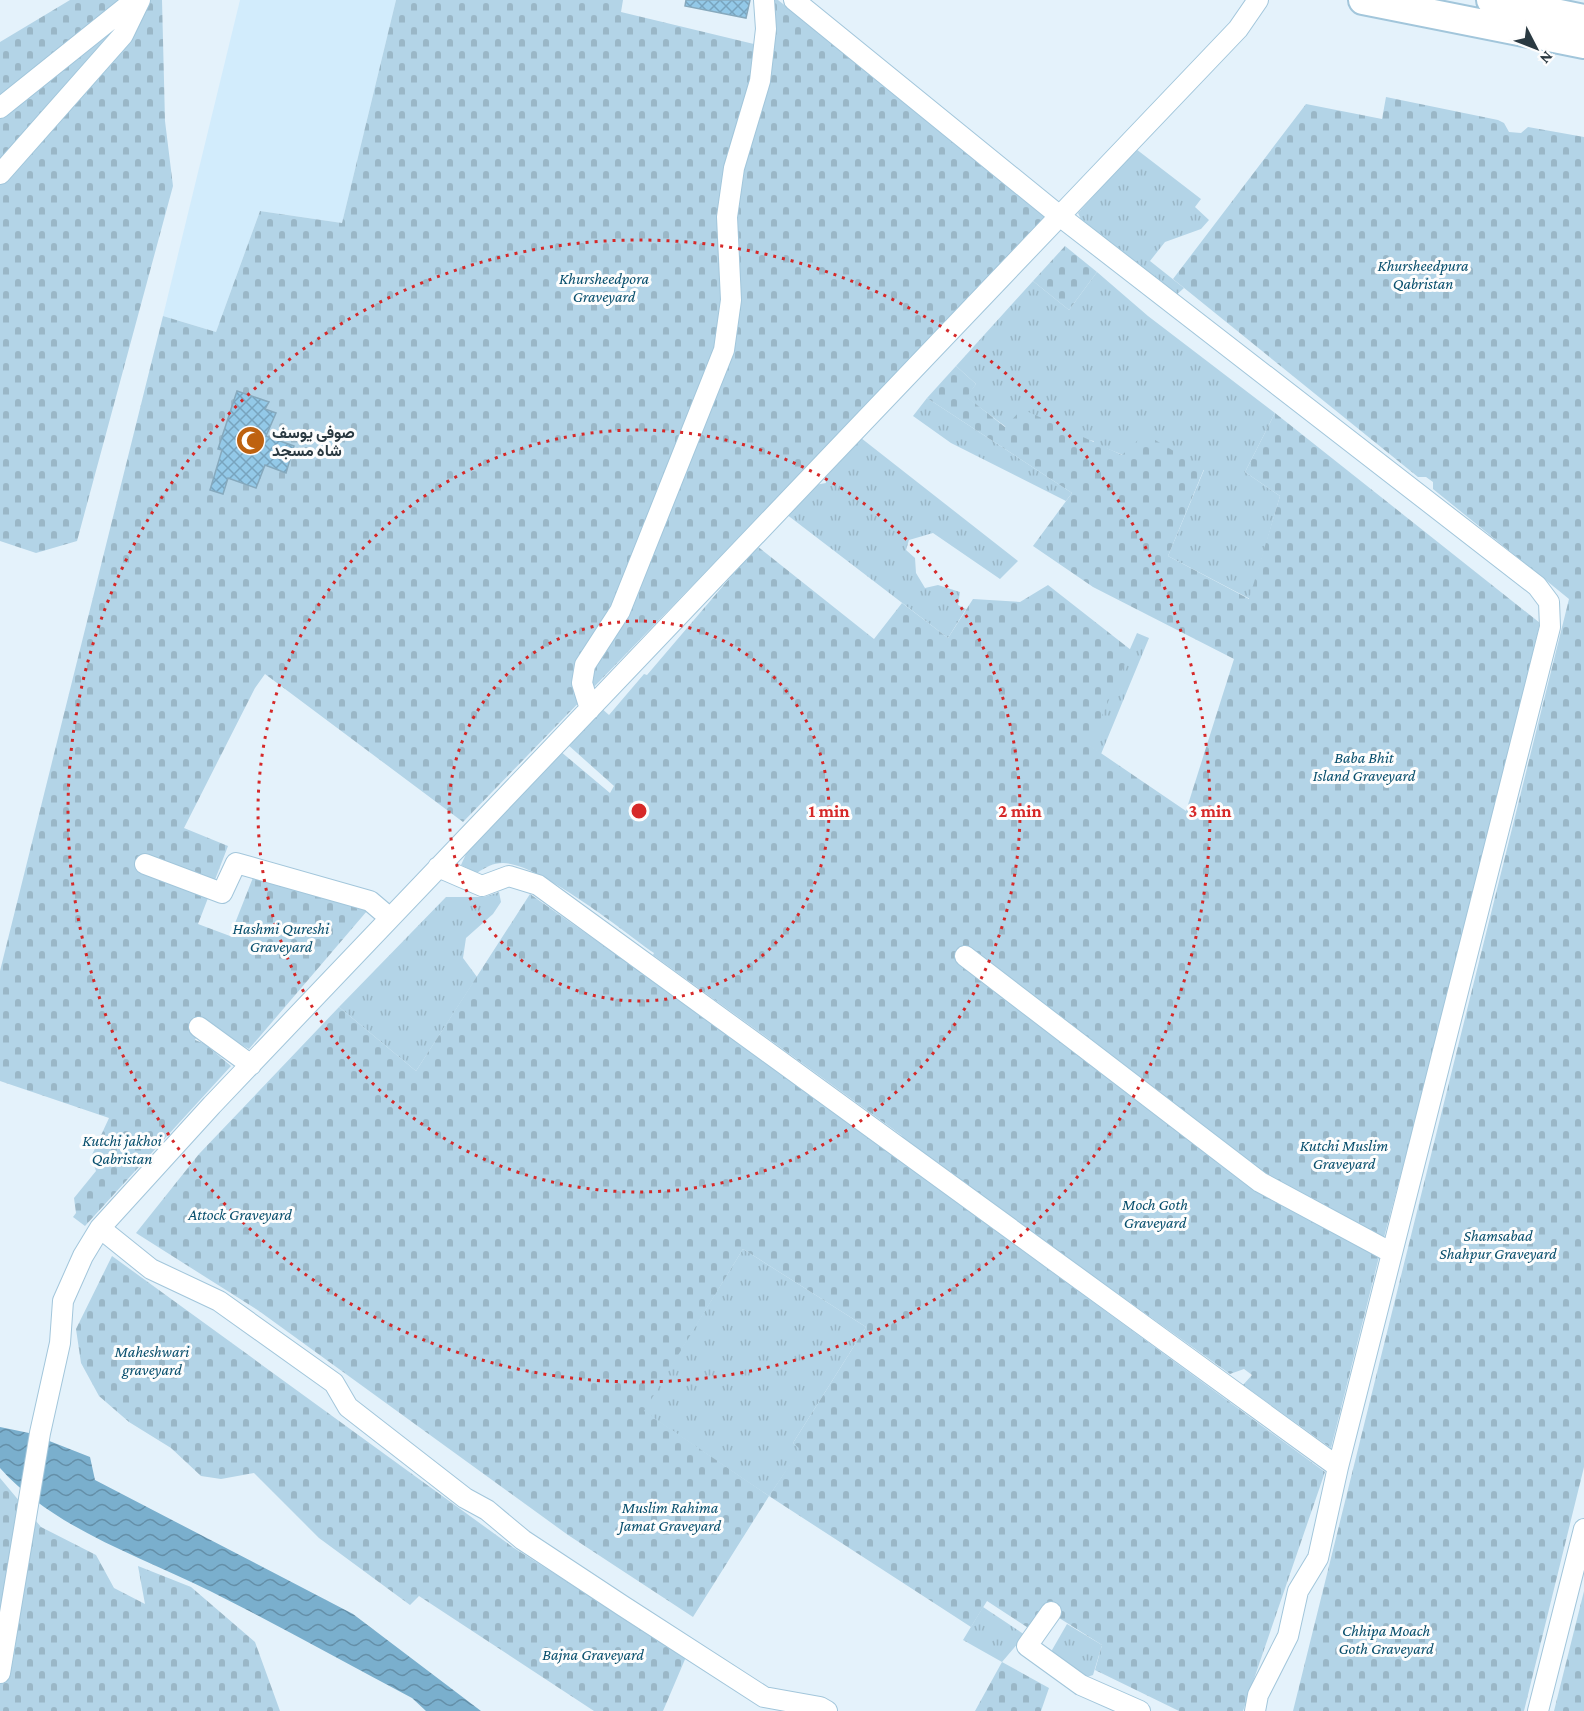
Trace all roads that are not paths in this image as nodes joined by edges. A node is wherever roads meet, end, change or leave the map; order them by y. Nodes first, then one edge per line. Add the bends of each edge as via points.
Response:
1 (138, 0) edge
2 (764, 0) edge
3 (794, 0) edge
4 (1258, 0) edge
5 (1364, 0) edge
6 (1491, 0) edge
7 (1584, 19) edge
8 (1584, 44) edge
9 (0, 108) edge
10 (0, 174) edge
11 (1061, 217) junction
12 (590, 709) junction
13 (146, 864) dead end
14 (438, 867) junction
15 (390, 918) junction
16 (965, 956) dead end
17 (199, 1027) dead end
18 (251, 1065) junction
19 (100, 1228) junction
20 (1392, 1253) junction
21 (1338, 1467) junction
22 (1584, 1529) edge
23 (1051, 1612) dead end
24 (0, 1673) edge
25 (826, 1711) edge
26 (1140, 1711) edge
27 (1255, 1711) edge
28 (1538, 1711) edge

1 - 9 street
1 - 10 street via 123,34
2 - 12 street via 766,29 760,81 734,168 727,217 731,300 724,350 620,611 585,665 582,683
3 - 11 street
4 - 11 street via 1238,29
5 - 8 highway
6 - 7 highway
11 - 12 street
11 - 20 street via 1528,579 1549,602 1550,627
12 - 14 street
13 - 15 street via 222,893 236,863 370,901
14 - 15 street
14 - 21 street via 482,886 509,876 538,885
15 - 18 street
16 - 20 street via 1260,1182
17 - 18 street
18 - 19 street
19 - 24 street via 63,1300 60,1343 40,1433
19 - 25 street via 151,1269 219,1301 334,1383 348,1407 523,1540 764,1697
20 - 21 street
21 - 27 street via 1318,1558 1298,1592 1288,1636 1258,1695
22 - 28 street
23 - 26 street via 1027,1646 1081,1685

